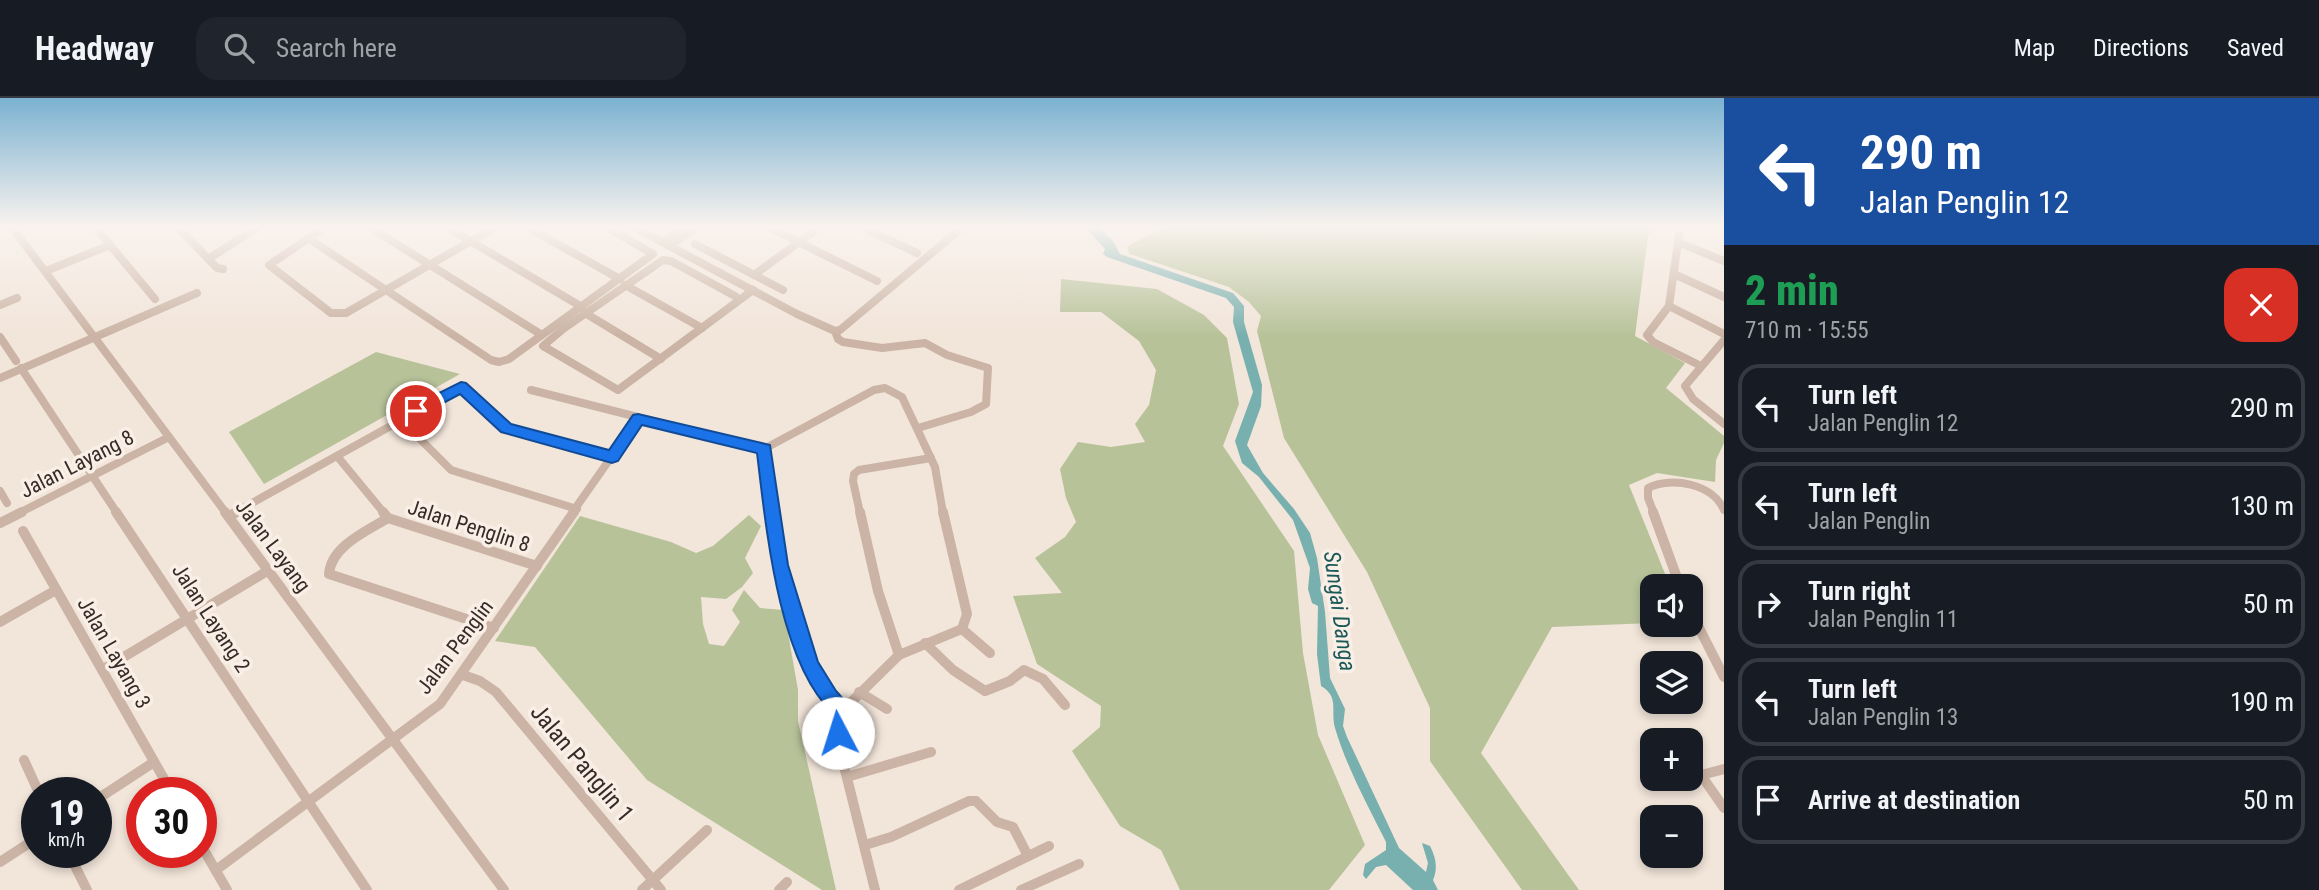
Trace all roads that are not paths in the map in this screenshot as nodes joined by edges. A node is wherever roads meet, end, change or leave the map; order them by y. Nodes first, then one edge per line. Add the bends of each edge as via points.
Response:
1 (40, 263) edge
2 (65, 263) edge
3 (126, 263) edge
4 (212, 263) edge
5 (271, 263) edge
6 (345, 263) edge
7 (506, 263) edge
8 (589, 263) edge
9 (642, 263) edge
10 (660, 263) edge
11 (672, 263) edge
12 (702, 263) edge
13 (731, 263) edge
14 (770, 263) edge
15 (841, 263) edge
16 (919, 263) edge
17 (1675, 263) edge
18 (429, 264) joint
19 (222, 269) dead end
20 (46, 271) junction
21 (1674, 274) junction
22 (754, 275) junction
23 (877, 281) dead end
24 (622, 282) junction
25 (385, 290) junction
26 (753, 290) junction
27 (783, 290) dead end
28 (197, 293) dead end
29 (736, 296) dead end
30 (1724, 297) edge
31 (18, 298) dead end
32 (155, 299) dead end
33 (0, 305) edge
34 (1669, 306) junction
35 (584, 310) junction
36 (702, 328) junction
37 (837, 330) junction
38 (1724, 334) edge
39 (93, 335) junction
40 (542, 335) junction
41 (0, 337) edge
42 (1724, 340) edge
43 (1653, 342) joint
44 (661, 359) junction
45 (19, 365) junction
46 (1701, 366) junction
47 (0, 378) edge
48 (531, 390) dead end
49 (638, 419) junction
50 (401, 420) junction
51 (1724, 424) edge
52 (918, 428) junction
53 (169, 437) junction
54 (764, 449) junction
55 (337, 456) junction
56 (612, 457) junction
57 (931, 458) junction
58 (94, 475) junction
59 (0, 491) edge
60 (7, 503) dead end
61 (577, 509) junction
62 (1724, 510) edge
63 (229, 516) junction
64 (388, 518) junction
65 (0, 523) edge
66 (23, 531) dead end
67 (537, 566) junction
68 (269, 570) junction
69 (1677, 574) edge
70 (56, 590) junction
71 (188, 618) junction
72 (0, 622) edge
73 (494, 628) junction
74 (962, 629) junction
75 (1703, 636) edge
76 (925, 643) junction
77 (990, 653) dead end
78 (900, 655) junction
79 (102, 670) junction
80 (463, 675) junction
81 (1724, 677) edge
82 (859, 692) junction
83 (1065, 705) dead end
84 (887, 709) dead end
85 (844, 710) junction
86 (394, 738) junction
87 (931, 752) dead end
88 (24, 760) dead end
89 (154, 762) junction
90 (1724, 769) edge
91 (32, 777) edge
92 (163, 777) edge
93 (847, 777) junction
94 (112, 790) edge
95 (309, 801) junction
96 (1724, 808) edge
97 (707, 830) dead end
98 (865, 845) junction
99 (1049, 846) dead end
100 (21, 848) edge
101 (1028, 856) junction
102 (0, 862) edge
103 (1079, 864) dead end
104 (76, 868) edge
105 (216, 870) joint
106 (653, 880) junction
107 (86, 890) edge
108 (227, 890) edge
109 (367, 890) edge
110 (504, 890) edge
111 (642, 890) edge
112 (662, 890) edge
113 (875, 890) edge
114 (959, 890) edge
115 (1021, 890) edge

1 - 20 street, Jalan Layang
2 - 20 street
3 - 32 street
4 - 19 street
5 - 25 street via 270,268 331,313 346,313
6 - 25 street
7 - 35 street
8 - 24 street
9 - 24 street
10 - 24 street
11 - 29 street
12 - 26 street
13 - 22 street
14 - 22 street
15 - 23 street
16 - 37 street
17 - 21 street
18 - 25 street
18 - 40 street
20 - 39 street, Jalan Layang
21 - 30 street
21 - 34 street
22 - 27 street
24 - 35 street
24 - 36 street
25 - 40 street via 495,362 509,359
26 - 36 street
26 - 37 street
28 - 39 street
31 - 33 street
34 - 38 street
34 - 43 street via 1647,335
35 - 40 street
35 - 44 street
35 - 44 street via 543,346 615,390
36 - 44 street
37 - 52 street via 838,339 857,345 882,348 925,343 988,368 985,404
39 - 45 street
39 - 53 street, Jalan Layang
41 - 45 street, Jalan Layang 2
42 - 46 street
43 - 46 street
45 - 47 street
45 - 58 street, Jalan Layang 2
46 - 51 street via 1685,386 1693,399
48 - 49 street
49 - 54 street
49 - 56 street, Jalan Penglin
50 - 55 street
50 - 56 street via 461,389 506,428
50 - 61 street via 450,470
52 - 54 street via 902,397 885,388
52 - 57 street
53 - 58 street, Jalan Layang 8
53 - 63 street, Jalan Layang
54 - 85 street via 775,544 806,653 820,683
55 - 63 street
55 - 64 street, Jalan Penglin 8
56 - 61 street, Jalan Penglin
57 - 74 street via 967,614
57 - 78 street via 854,474 878,591
58 - 65 street, Jalan Layang 8
58 - 71 street, Jalan Layang 2
59 - 60 street
61 - 67 street, Jalan Penglin
62 - 69 street via 1711,492 1655,483 1647,492
63 - 68 street, Jalan Layang
64 - 67 street, Jalan Penglin 8
64 - 73 street via 348,543 331,563 330,573
66 - 70 street, Jalan Layang 3
67 - 73 street, Jalan Penglin
68 - 71 street
68 - 86 street, Jalan Layang
70 - 72 street
70 - 79 street, Jalan Layang 3
71 - 79 street
71 - 95 street, Jalan Layang 2
73 - 80 street, Jalan Penglin
74 - 76 street
74 - 77 street
75 - 81 street
76 - 78 street
76 - 83 street via 953,670 985,691 1024,670 1045,679
78 - 82 street
79 - 89 street, Jalan Layang 3
80 - 86 street, Jalan Penglin via 440,704
80 - 106 street, Jalan Panglin 1 via 496,692
82 - 84 street
82 - 85 street
85 - 93 street via 838,742
86 - 95 street, Jalan Penglin
86 - 110 street, Jalan Layang
87 - 93 street
88 - 91 street
89 - 92 street, Jalan Layang 3
89 - 94 street
90 - 96 street via 1701,775
93 - 98 street
95 - 105 street, Jalan Penglin
95 - 109 street, Jalan Layang 2
97 - 106 street
98 - 101 street via 976,801 997,822 1013,827
98 - 113 street
99 - 101 street
100 - 102 street
101 - 114 street
103 - 115 street
104 - 107 street
105 - 108 street
106 - 111 street
106 - 112 street, Jalan Panglin 1

